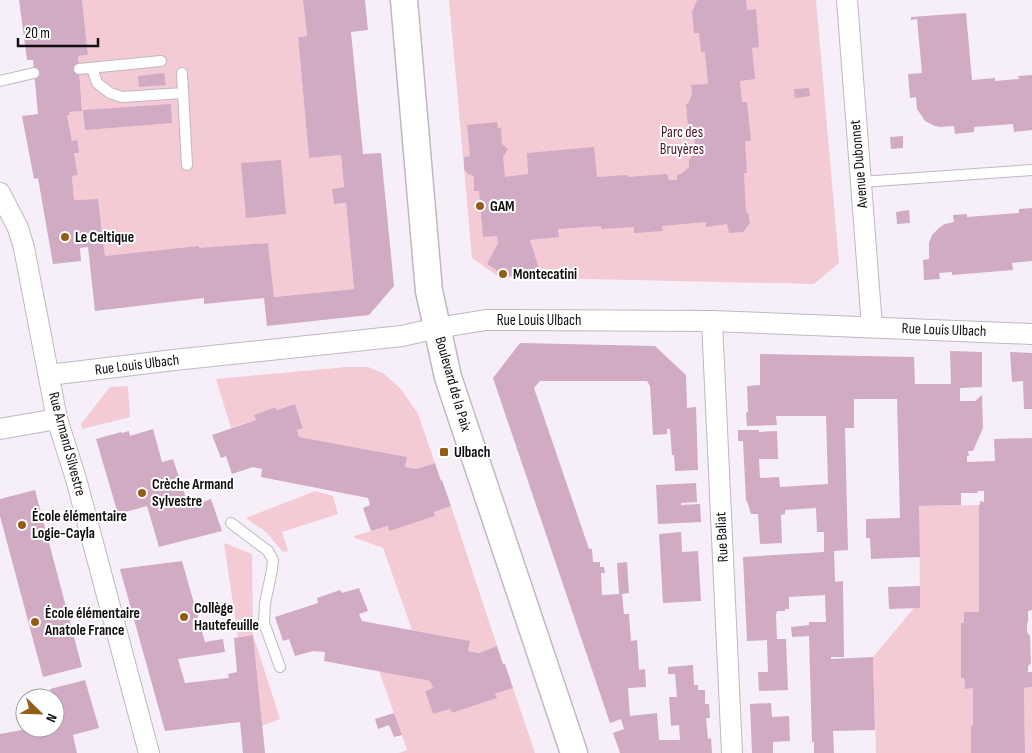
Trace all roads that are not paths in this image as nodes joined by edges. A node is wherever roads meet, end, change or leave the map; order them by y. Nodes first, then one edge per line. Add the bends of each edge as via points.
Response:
1 (404, 0) edge
2 (846, 0) edge
3 (161, 61) dead end
4 (92, 68) junction
5 (79, 69) dead end
6 (34, 73) dead end
7 (182, 74) dead end
8 (0, 81) edge
9 (183, 93) junction
10 (187, 165) dead end
11 (1032, 170) edge
12 (861, 182) junction
13 (0, 193) edge
14 (712, 321) junction
15 (437, 328) junction
16 (872, 328) junction
17 (1032, 334) edge
18 (50, 375) junction
19 (57, 418) junction
20 (0, 429) edge
21 (231, 523) dead end
22 (280, 667) dead end
23 (149, 753) edge
24 (574, 753) edge
25 (732, 753) edge

1 - 15 street, Boulevard de la Paix via 428,291
2 - 12 street, Avenue Dubonnet
3 - 4 lane
4 - 5 lane
4 - 9 lane via 97,83 122,97
6 - 8 lane
7 - 9 lane
9 - 10 lane
11 - 12 lane
12 - 16 street, Avenue Dubonnet
13 - 18 street, Rue Armand Silvestre via 24,248
14 - 15 street, Rue Louis Ulbach via 486,320
14 - 16 street, Rue Louis Ulbach
14 - 25 street, Rue Baliat
15 - 18 street, Rue Louis Ulbach via 402,336
15 - 24 street, Boulevard de la Paix via 448,377
16 - 17 street, Rue Louis Ulbach
18 - 19 street, Rue Armand Silvestre
19 - 20 street
19 - 23 street, Rue Armand Silvestre
21 - 22 lane via 268,551 273,560 264,603 264,622

